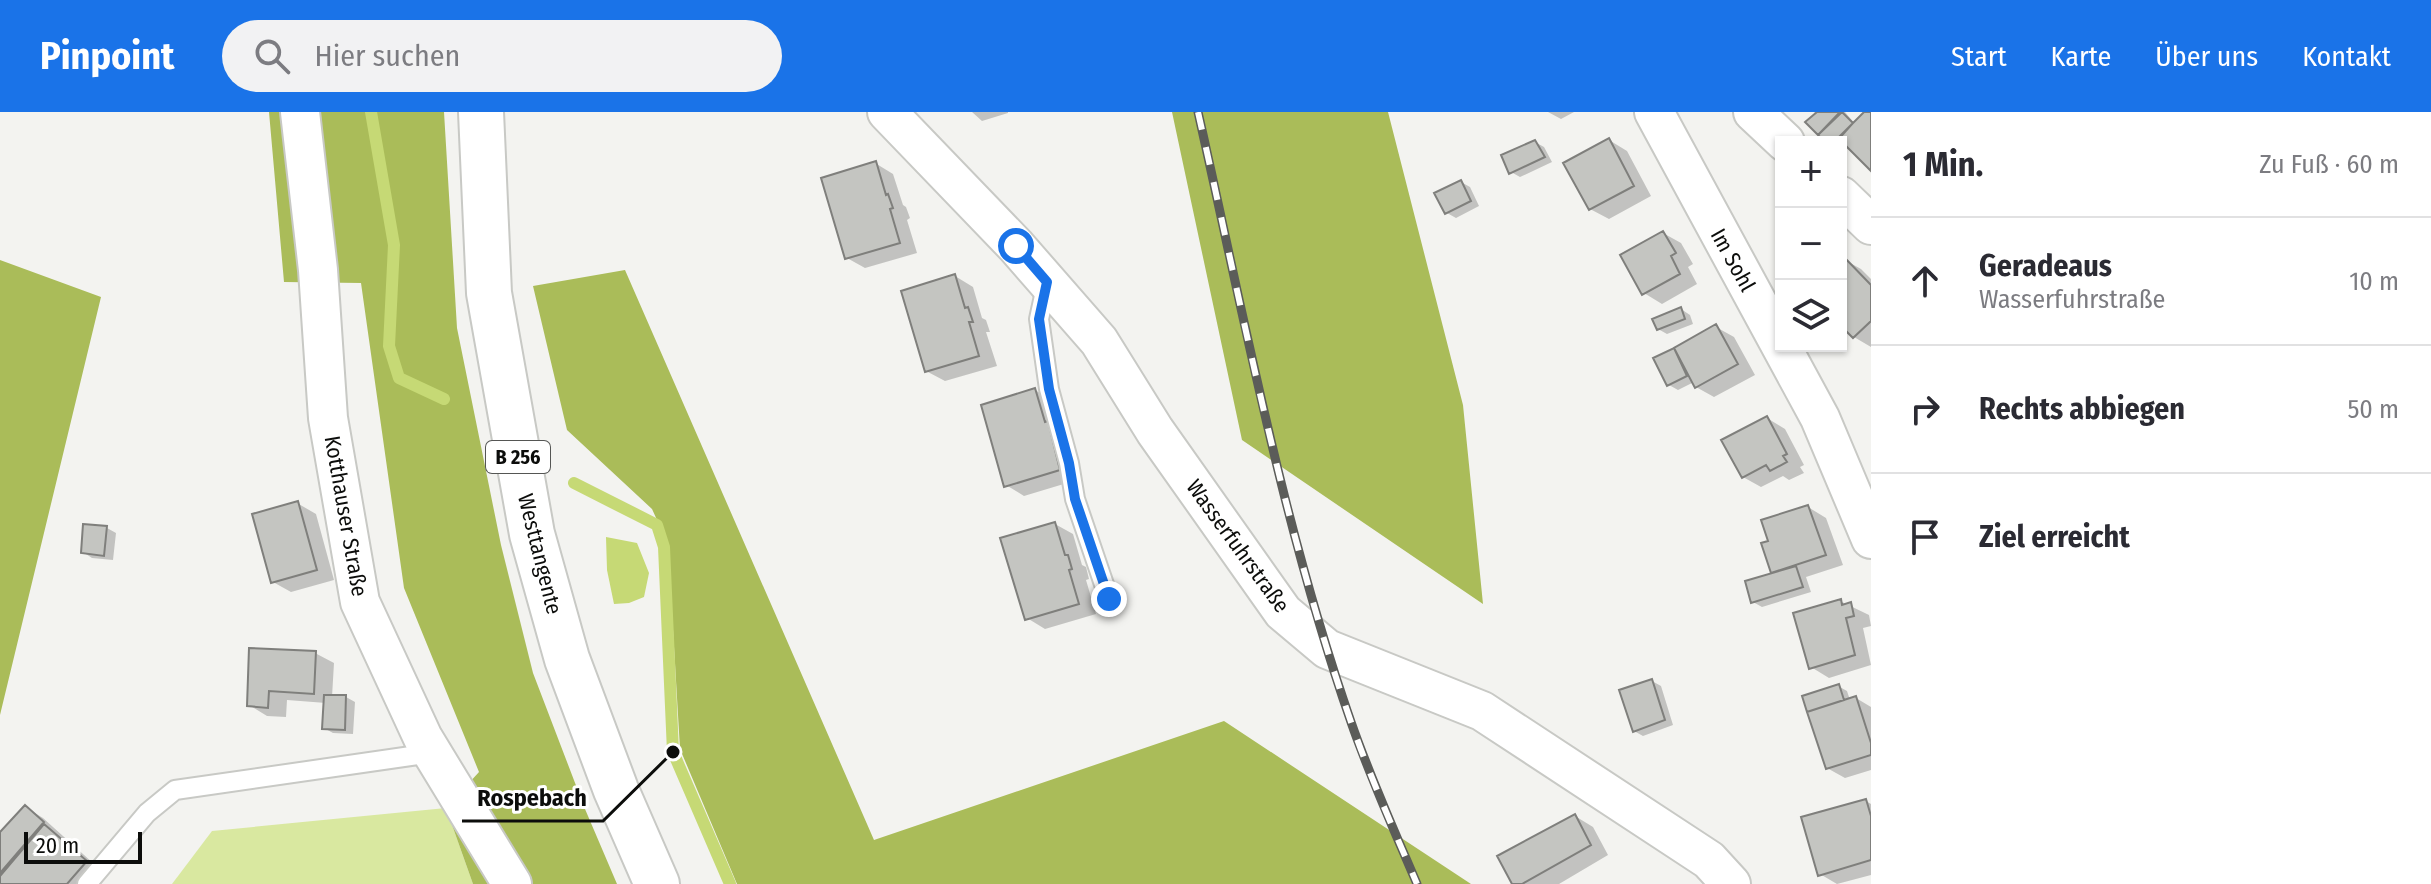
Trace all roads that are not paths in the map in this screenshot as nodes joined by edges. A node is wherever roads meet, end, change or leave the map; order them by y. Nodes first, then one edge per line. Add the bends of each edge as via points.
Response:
1 (300, 112) edge
2 (481, 112) edge
3 (887, 112) edge
4 (1654, 112) edge
5 (1753, 112) edge
6 (1779, 136) edge
7 (1847, 202) edge
8 (1871, 225) edge
9 (1047, 282) junction
10 (1871, 539) edge
11 (1109, 599) dead end
12 (432, 753) junction
13 (87, 884) edge
14 (512, 884) edge
15 (657, 884) edge
16 (1731, 884) edge

1 - 12 street, Kotthauser Straße via 328,418 360,602
2 - 15 main road, Westtangente / B 256 via 489,293 532,534 567,659
3 - 9 street, Wasserfuhrstraße
4 - 10 street, Im Sohl via 1820,418
5 - 6 street
7 - 8 street
9 - 11 lane via 1039,319 1049,389 1075,499
9 - 16 street, Wasserfuhrstraße via 1099,341 1155,431 1283,612 1327,649 1482,711 1709,860
12 - 13 lane via 175,790 147,813
12 - 14 street, Kotthauser Straße

